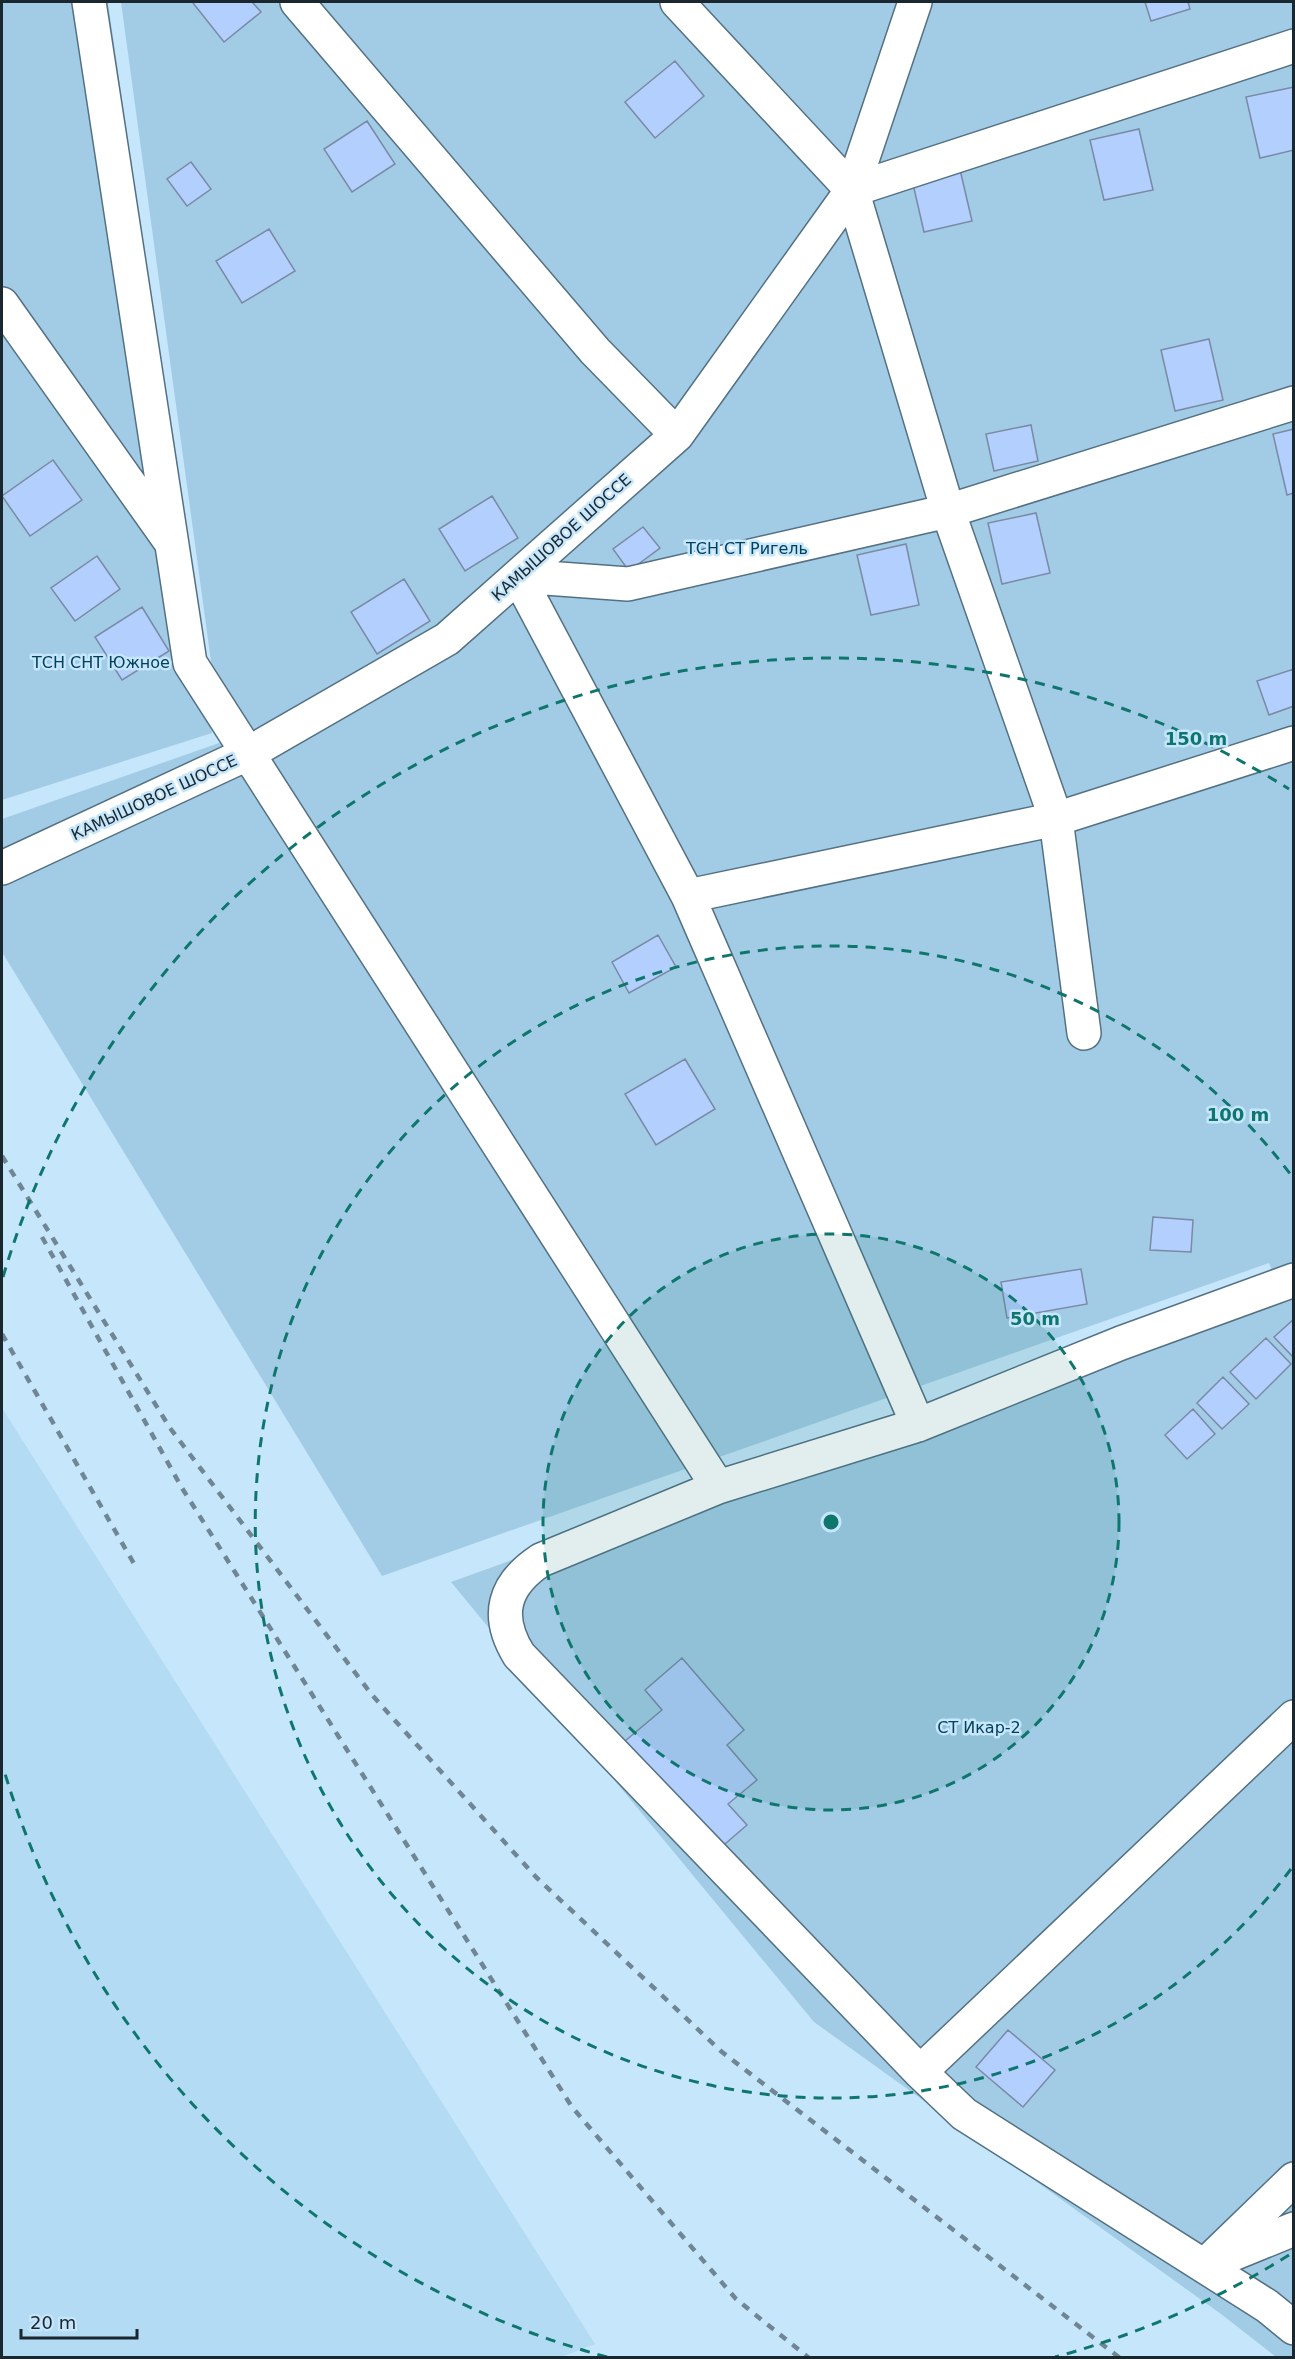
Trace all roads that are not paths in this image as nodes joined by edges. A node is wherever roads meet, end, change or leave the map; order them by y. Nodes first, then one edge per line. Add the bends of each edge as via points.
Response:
1 (89, 2) edge
2 (297, 2) edge
3 (677, 2) edge
4 (915, 2) edge
5 (1293, 46) edge
6 (852, 190) junction
7 (2, 304) edge
8 (1293, 403) edge
9 (677, 435) junction
10 (948, 511) junction
11 (174, 547) junction
12 (518, 576) junction
13 (1293, 743) edge
14 (249, 753) junction
15 (1056, 819) junction
16 (2, 868) edge
17 (688, 896) junction
18 (1084, 1033) dead end
19 (1293, 1280) edge
20 (918, 1425) junction
21 (718, 1487) junction
22 (1293, 1717) edge
23 (920, 2072) junction
24 (1293, 2179) edge
25 (1293, 2229) edge
26 (1204, 2266) junction
27 (1293, 2328) edge

1 - 11 street
2 - 9 street via 595,351
3 - 6 street
4 - 6 street, КАМЫШОВОЕ ШОССЕ
5 - 6 street
6 - 9 street, КАМЫШОВОЕ ШОССЕ
6 - 10 street
7 - 11 street
8 - 10 street
9 - 12 street, КАМЫШОВОЕ ШОССЕ
10 - 12 street via 628,584
10 - 15 street
11 - 14 street via 190,663
12 - 14 street, КАМЫШОВОЕ ШОССЕ via 447,639
12 - 17 street
13 - 15 street
14 - 16 street, КАМЫШОВОЕ ШОССЕ
14 - 21 street
15 - 17 street
15 - 18 street
17 - 20 street
19 - 20 street via 1121,1343
20 - 21 street
21 - 23 street via 525,1570 506,1602 509,1639 519,1655
22 - 23 street
23 - 26 street via 964,2114
24 - 26 street
25 - 26 street
26 - 27 street via 1267,2306

